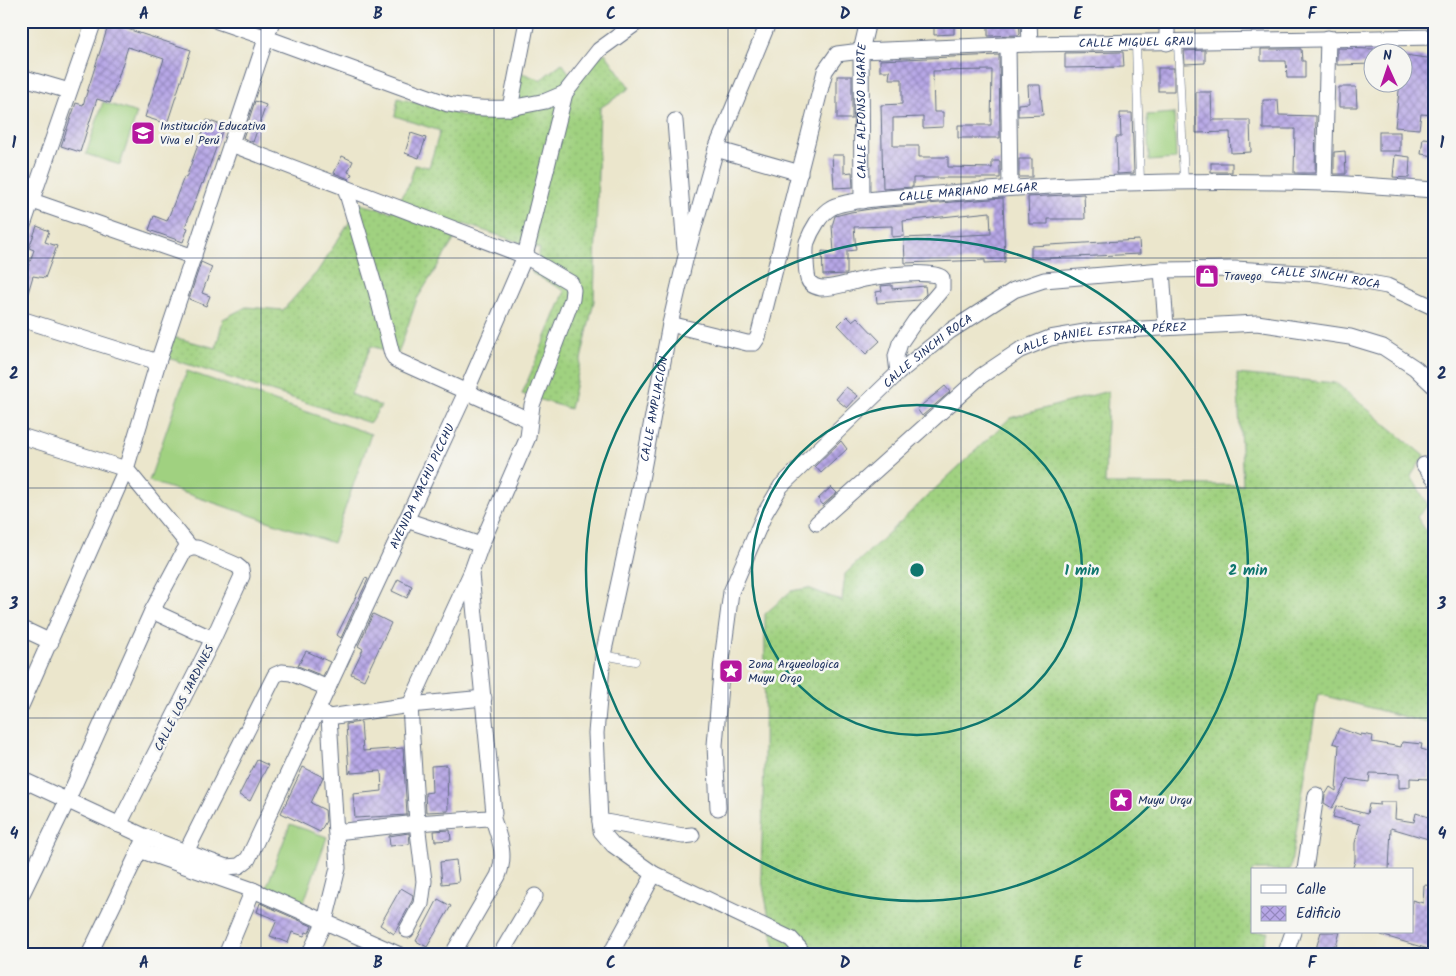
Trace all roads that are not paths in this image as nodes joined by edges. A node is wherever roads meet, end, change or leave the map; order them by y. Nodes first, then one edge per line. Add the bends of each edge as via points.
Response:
1 (94, 21) edge
2 (217, 21) edge
3 (272, 21) edge
4 (527, 21) edge
5 (639, 21) edge
6 (769, 21) edge
7 (868, 21) edge
8 (1029, 21) edge
9 (1167, 21) edge
10 (1435, 37) edge
11 (267, 38) junction
12 (1328, 38) junction
13 (1136, 43) junction
14 (1173, 43) junction
15 (1030, 44) junction
16 (1008, 45) junction
17 (861, 51) junction
18 (21, 77) edge
19 (69, 91) junction
20 (565, 93) junction
21 (510, 108) junction
22 (675, 121) dead end
23 (231, 144) junction
24 (716, 149) junction
25 (800, 173) junction
26 (1140, 182) junction
27 (1184, 182) junction
28 (1324, 183) junction
29 (345, 187) junction
30 (1010, 188) junction
31 (1435, 190) edge
32 (26, 198) edge
33 (862, 201) junction
34 (21, 231) edge
35 (526, 256) junction
36 (194, 257) junction
37 (685, 260) junction
38 (1162, 270) junction
39 (1435, 308) edge
40 (21, 319) edge
41 (670, 324) junction
42 (1166, 327) junction
43 (158, 362) junction
44 (898, 373) junction
45 (1435, 387) edge
46 (466, 392) junction
47 (529, 420) junction
48 (21, 436) edge
49 (1424, 465) dead end
50 (126, 469) junction
51 (1435, 479) edge
52 (406, 520) junction
53 (817, 523) dead end
54 (481, 545) junction
55 (191, 548) junction
56 (471, 573) junction
57 (152, 611) junction
58 (21, 628) edge
59 (214, 639) junction
60 (51, 642) junction
61 (603, 655) junction
62 (635, 661) dead end
63 (328, 688) junction
64 (484, 698) junction
65 (410, 705) junction
66 (21, 706) edge
67 (323, 714) junction
68 (21, 779) edge
69 (1316, 795) dead end
70 (67, 801) junction
71 (718, 808) dead end
72 (599, 815) junction
73 (492, 816) junction
74 (417, 823) junction
75 (119, 826) junction
76 (336, 832) junction
77 (692, 835) dead end
78 (142, 844) junction
79 (186, 852) junction
80 (1305, 868) edge
81 (654, 874) junction
82 (253, 890) junction
83 (21, 896) edge
84 (534, 896) dead end
85 (325, 920) junction
86 (407, 930) dead end
87 (1292, 934) edge
88 (399, 954) edge
89 (89, 955) edge
90 (226, 955) edge
91 (309, 955) edge
92 (452, 955) edge
93 (500, 955) edge
94 (610, 955) edge
95 (802, 955) edge
96 (1285, 955) edge

1 - 19 street
2 - 11 street
3 - 11 street
4 - 21 street
5 - 20 street via 599,50
6 - 24 street, CALLE AMPLIACIÓN
7 - 17 street, CALLE ALFONSO UGARTE
8 - 15 street
9 - 14 street
10 - 12 street, CALLE MIGUEL GRAU
11 - 21 street via 448,104 470,108
11 - 23 street
12 - 14 street, CALLE MIGUEL GRAU
12 - 28 street
13 - 14 street, CALLE MIGUEL GRAU
13 - 15 street, CALLE MIGUEL GRAU
13 - 26 lane
14 - 27 lane
15 - 16 street, CALLE MIGUEL GRAU
16 - 17 street, CALLE MIGUEL GRAU
16 - 30 street
17 - 25 street, CALLE MIGUEL GRAU via 837,54 825,70
17 - 33 street, CALLE ALFONSO UGARTE
18 - 19 street
19 - 32 street
20 - 21 street via 533,105
20 - 35 street, AVENIDA MACHU PICCHU
22 - 37 street
23 - 29 street
23 - 36 street
24 - 25 street
24 - 37 street, CALLE AMPLIACIÓN
25 - 41 street via 754,343
26 - 27 street, CALLE MARIANO MELGAR
26 - 30 street, CALLE MARIANO MELGAR
27 - 28 street, CALLE MARIANO MELGAR
28 - 31 street, CALLE MARIANO MELGAR
29 - 35 street
29 - 46 street via 392,354 396,360
30 - 33 street, CALLE MARIANO MELGAR
32 - 34 street
32 - 36 street
33 - 44 street, CALLE MARIANO MELGAR via 834,206 823,214 807,244 808,279 811,285 826,288 867,279 923,273 938,274 942,278 942,289 900,343 896,356
35 - 46 street, AVENIDA MACHU PICCHU
35 - 47 street via 571,283 573,290
36 - 43 street
37 - 41 street, CALLE AMPLIACIÓN
38 - 39 street, CALLE SINCHI ROCA via 1235,269 1319,274 1387,286
38 - 42 street
38 - 44 street, CALLE SINCHI ROCA via 1044,280 1014,290 950,331
40 - 43 street
41 - 61 street, CALLE AMPLIACIÓN via 640,485
42 - 45 street, CALLE DANIEL ESTRADA PÉREZ via 1257,323 1350,337 1383,347 1415,368
42 - 53 street, CALLE DANIEL ESTRADA PÉREZ via 1085,332 1050,338 1020,350 981,376
43 - 50 street
44 - 71 street, CALLE SINCHI ROCA via 781,486 765,513 731,592 716,745
46 - 47 street
46 - 52 street, AVENIDA MACHU PICCHU
47 - 54 street via 528,437
48 - 50 street
49 - 51 street
50 - 55 street
50 - 60 street
52 - 54 street
52 - 63 street, AVENIDA MACHU PICCHU
54 - 56 street
55 - 57 street via 184,551
55 - 59 street, CALLE LOS JARDINES via 236,564 241,569 242,576
56 - 64 street
56 - 65 street
57 - 59 street
57 - 70 street
58 - 60 street
59 - 75 street, CALLE LOS JARDINES
60 - 66 street
61 - 62 lane
61 - 72 street, CALLE AMPLIACIÓN via 596,733
63 - 67 street, AVENIDA MACHU PICCHU
63 - 79 street via 291,673 282,672 275,676
64 - 65 street
64 - 73 street
65 - 67 street
65 - 74 street
67 - 76 street
67 - 79 street, AVENIDA MACHU PICCHU via 248,859 240,866 226,867
68 - 70 street
69 - 80 street
70 - 75 street
70 - 83 street
72 - 77 street via 683,836
72 - 81 street via 601,831 613,845
73 - 74 street
73 - 92 street via 503,854 502,865
74 - 76 street
74 - 86 street via 424,881 421,904
75 - 78 street
76 - 85 street via 338,868
78 - 79 street
78 - 82 street
78 - 89 street
81 - 94 street
81 - 95 street via 791,939
82 - 85 street
82 - 90 street
84 - 93 street
85 - 88 street
85 - 91 street
87 - 96 street

